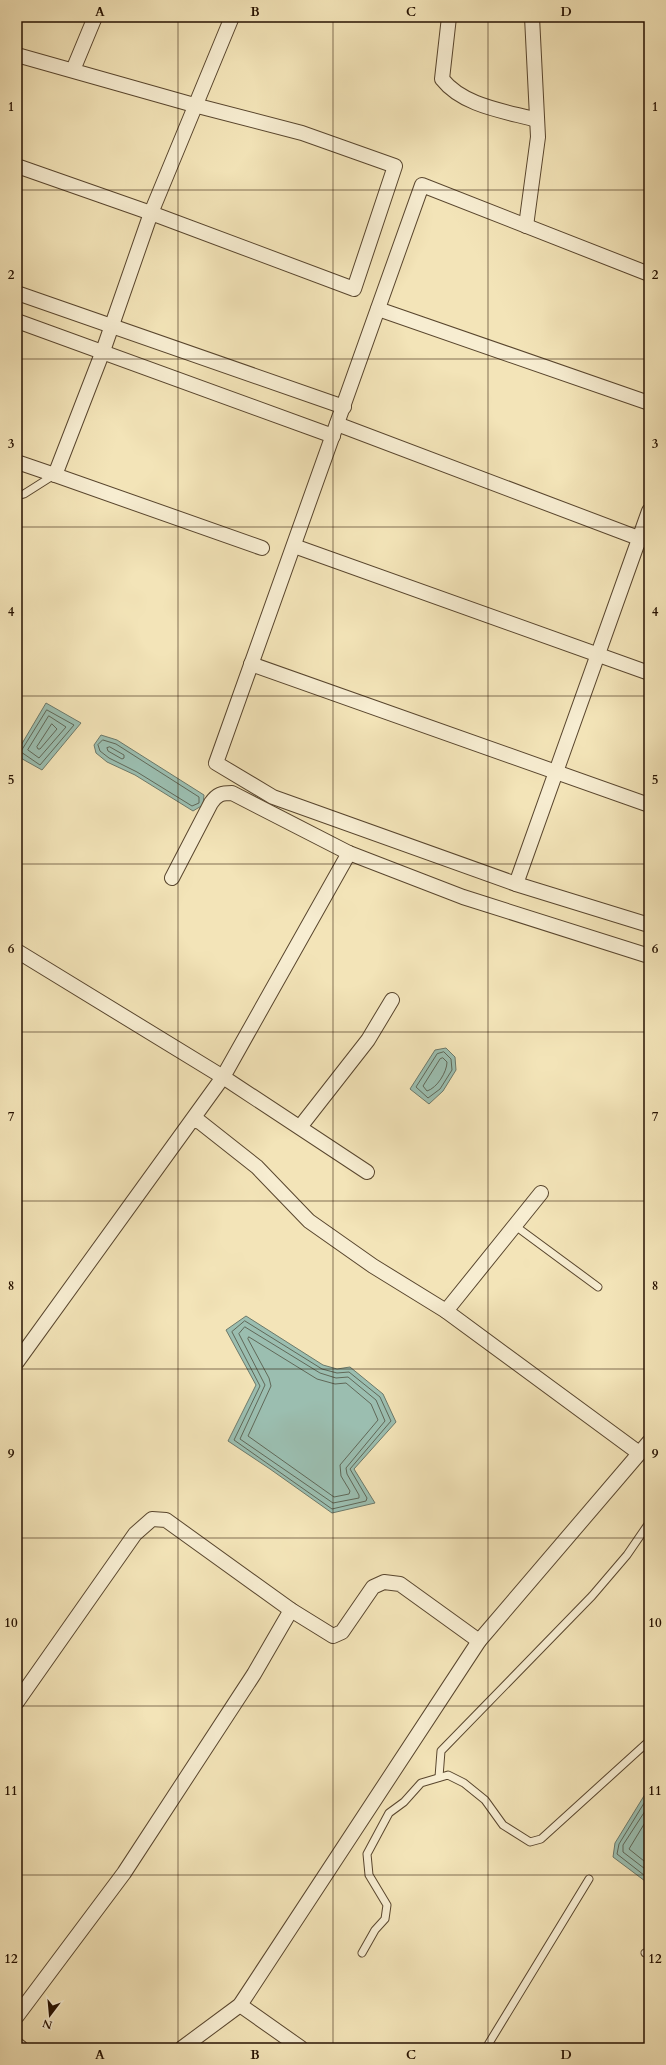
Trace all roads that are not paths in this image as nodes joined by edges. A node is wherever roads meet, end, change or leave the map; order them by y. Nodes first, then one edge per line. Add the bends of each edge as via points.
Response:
1 (95, 17) edge
2 (232, 17) edge
3 (449, 17) edge
4 (532, 17) edge
5 (17, 56) edge
6 (73, 70) junction
7 (194, 105) junction
8 (537, 120) junction
9 (17, 166) edge
10 (151, 213) junction
11 (526, 226) junction
12 (649, 274) edge
13 (17, 293) edge
14 (378, 309) junction
15 (17, 320) edge
16 (112, 326) junction
17 (103, 351) junction
18 (649, 404) edge
19 (344, 407) junction
20 (335, 430) junction
21 (17, 462) edge
22 (55, 475) junction
23 (17, 496) edge
24 (649, 511) edge
25 (644, 540) edge
26 (294, 546) junction
27 (262, 548) dead end
28 (598, 655) junction
29 (251, 664) junction
30 (649, 673) edge
31 (555, 773) junction
32 (649, 805) edge
33 (349, 853) junction
34 (172, 878) dead end
35 (516, 884) junction
36 (649, 924) edge
37 (17, 951) edge
38 (649, 956) edge
39 (392, 1000) dead end
40 (223, 1077) junction
41 (193, 1120) junction
42 (300, 1127) junction
43 (367, 1172) dead end
44 (541, 1193) dead end
45 (514, 1225) junction
46 (598, 1287) dead end
47 (446, 1311) junction
48 (17, 1362) edge
49 (649, 1442) edge
50 (639, 1453) junction
51 (649, 1523) edge
52 (291, 1610) junction
53 (479, 1641) junction
54 (17, 1702) edge
55 (649, 1741) edge
56 (439, 1777) junction
57 (589, 1879) dead end
58 (362, 1953) dead end
59 (240, 2005) junction
60 (17, 2016) edge
61 (17, 2045) edge
62 (21, 2048) edge
63 (182, 2048) edge
64 (301, 2048) edge
65 (486, 2048) edge

1 - 6 street
2 - 7 street
3 - 8 street via 442,79 449,88 471,101
4 - 8 street
5 - 6 street
6 - 7 street
7 - 10 street
7 - 10 street via 302,132 395,166 354,289
8 - 11 street via 538,137
9 - 10 street
10 - 16 street
11 - 12 street
11 - 14 street via 422,185
13 - 16 street
14 - 18 street
14 - 19 street
15 - 17 street
16 - 17 street
16 - 19 street
17 - 20 street
17 - 22 street
19 - 20 street
20 - 25 street
20 - 26 street
21 - 22 street
22 - 23 lane
22 - 27 street
24 - 25 street
25 - 28 street
26 - 28 street
26 - 29 street
28 - 30 street
28 - 31 street
29 - 31 street
29 - 35 street via 216,763 273,797
31 - 32 street
31 - 35 street
33 - 34 street via 232,793 224,793 217,795 211,803
33 - 38 street via 464,897
33 - 40 street
35 - 36 street
37 - 40 street
39 - 42 street via 368,1040
40 - 41 street
40 - 42 street
41 - 47 street via 200,1122 257,1167 309,1222 373,1266
41 - 48 street
42 - 43 street
44 - 45 street
45 - 46 lane
45 - 47 street
47 - 50 street
49 - 50 street
50 - 53 street
51 - 56 lane via 627,1555 592,1596 441,1751
52 - 53 street via 333,1636 342,1632 373,1587 384,1582 400,1584
52 - 54 street via 166,1520 152,1519 135,1534
52 - 60 street via 254,1674 124,1873
53 - 59 street
55 - 56 lane via 541,1839 530,1842 503,1825 485,1800 464,1783 448,1775
56 - 58 lane via 421,1782 404,1802 389,1813 367,1854 369,1875 387,1906 385,1919 375,1930
57 - 65 lane
59 - 63 street
59 - 64 street
61 - 62 street

